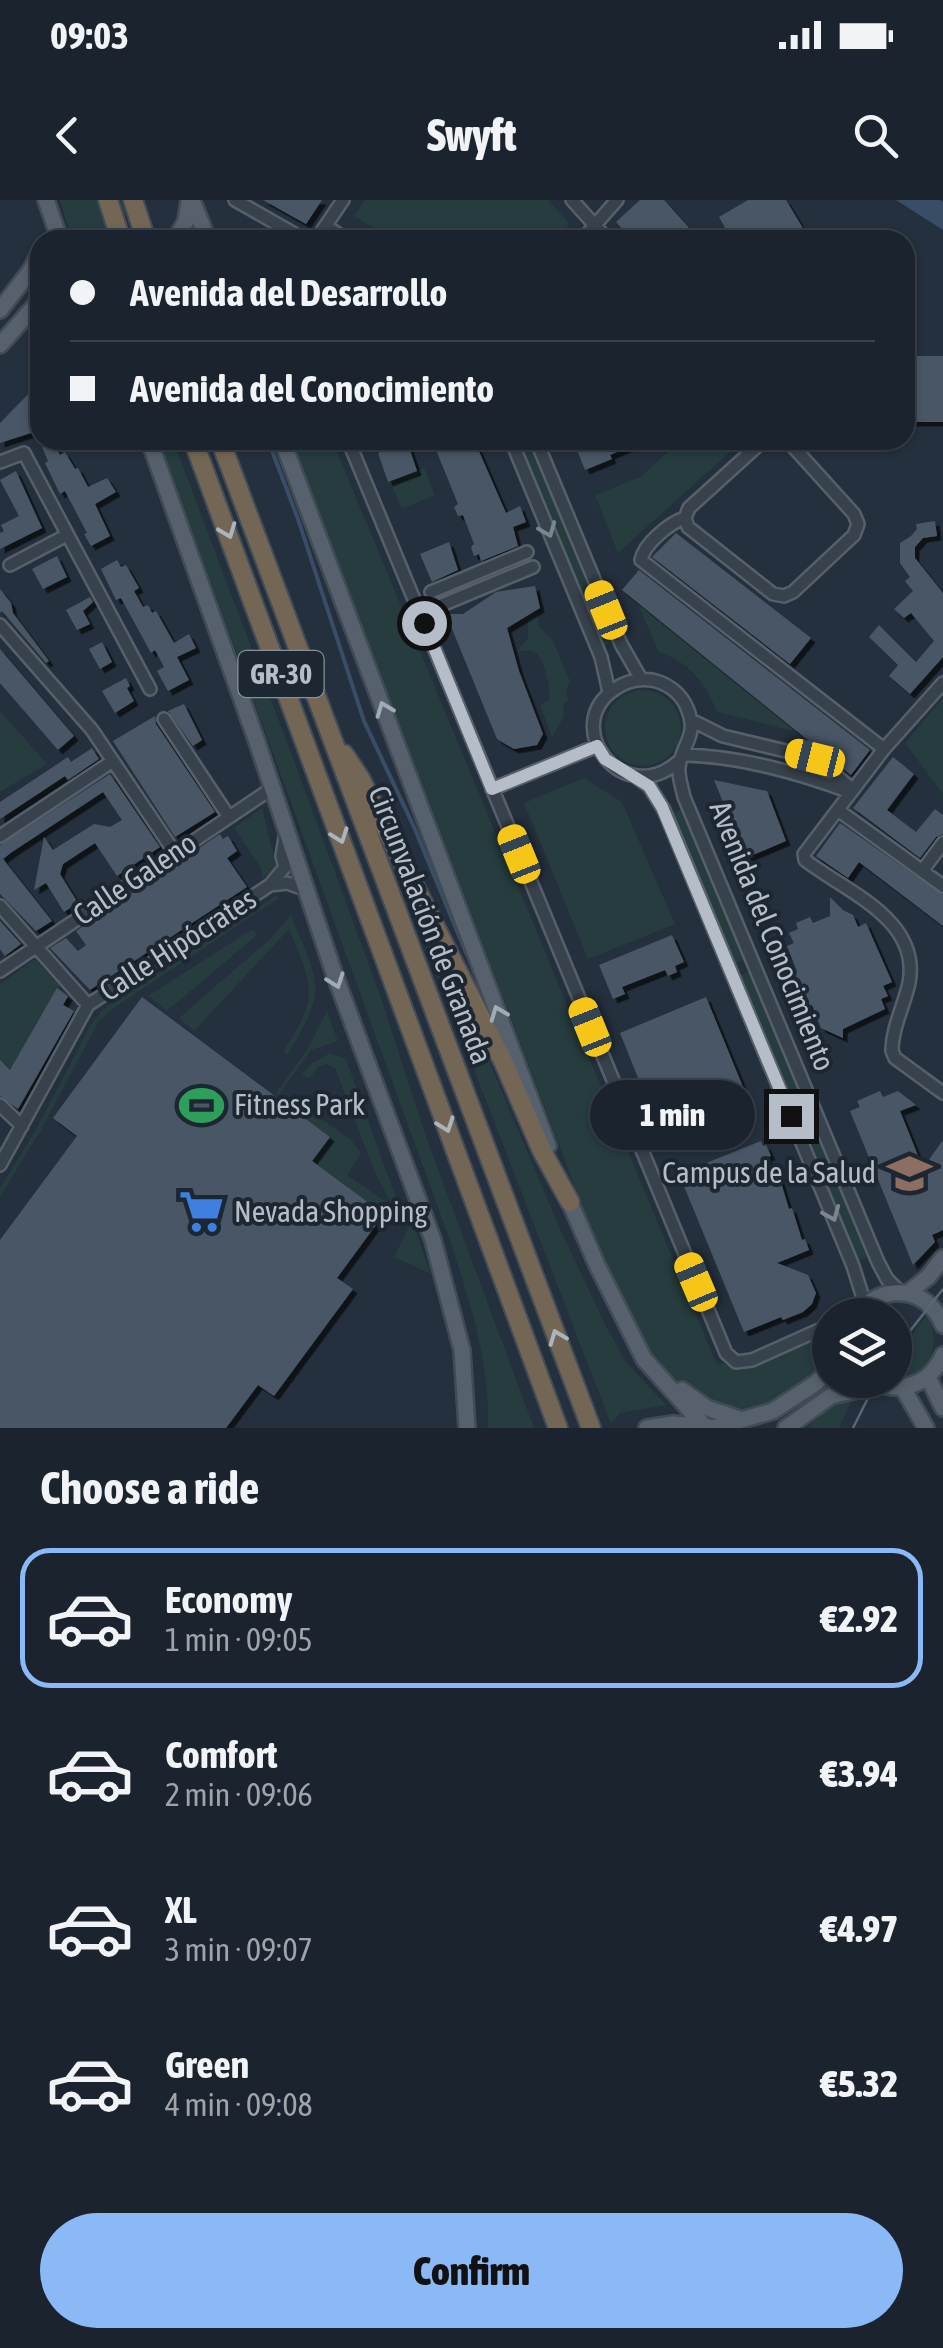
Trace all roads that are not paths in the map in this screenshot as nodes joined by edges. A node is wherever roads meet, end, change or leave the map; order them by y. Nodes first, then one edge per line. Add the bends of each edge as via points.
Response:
1 (46, 200) edge
2 (108, 200) edge
3 (132, 200) edge
4 (191, 200) edge
5 (235, 200) edge
6 (343, 200) edge
7 (572, 200) edge
8 (617, 200) edge
9 (329, 221) junction
10 (595, 226) junction
11 (52, 230) edge
12 (118, 230) edge
13 (142, 230) edge
14 (180, 230) edge
15 (204, 230) edge
16 (288, 230) edge
17 (323, 230) edge
18 (337, 230) edge
19 (591, 230) edge
20 (599, 230) edge
21 (30, 272) edge
22 (0, 310) edge
23 (30, 313) edge
24 (0, 345) edge
25 (152, 450) edge
26 (197, 450) edge
27 (224, 450) edge
28 (286, 450) edge
29 (351, 450) edge
30 (515, 450) edge
31 (540, 450) edge
32 (753, 450) edge
33 (796, 450) edge
34 (0, 462) edge
35 (685, 518) junction
36 (67, 535) junction
37 (527, 552) dead end
38 (10, 565) dead end
39 (534, 566) dead end
40 (431, 592) dead end
41 (437, 607) dead end
42 (0, 625) edge
43 (642, 679) junction
44 (943, 683) edge
45 (150, 689) dead end
46 (610, 692) junction
47 (164, 718) dead end
48 (691, 720) junction
49 (325, 724) junction
50 (597, 746) junction
51 (884, 749) junction
52 (682, 758) junction
53 (815, 758) junction
54 (114, 761) junction
55 (635, 776) junction
56 (811, 779) junction
57 (271, 788) junction
58 (492, 789) junction
59 (852, 791) junction
60 (838, 810) junction
61 (229, 817) junction
62 (286, 831) junction
63 (0, 836) edge
64 (943, 843) edge
65 (175, 853) junction
66 (922, 871) junction
67 (270, 885) junction
68 (943, 886) edge
69 (304, 888) junction
70 (0, 906) edge
71 (35, 946) junction
72 (0, 971) edge
73 (88, 1004) junction
74 (943, 1093) edge
75 (0, 1105) edge
76 (22, 1126) junction
77 (0, 1165) edge
78 (570, 1202) junction
79 (943, 1258) edge
80 (904, 1292) junction
81 (858, 1298) edge
82 (876, 1298) edge
83 (942, 1318) edge
84 (812, 1334) edge
85 (943, 1355) edge
86 (928, 1377) junction
87 (661, 1378) junction
88 (812, 1384) edge
89 (912, 1384) edge
90 (828, 1398) edge
91 (909, 1398) edge
92 (943, 1408) edge
93 (746, 1419) junction
94 (790, 1426) edge
95 (710, 1427) edge
96 (467, 1428) edge
97 (558, 1428) edge
98 (591, 1428) edge
99 (647, 1428) edge
100 (926, 1428) edge

1 - 11 main road
2 - 12 highway
3 - 13 highway
4 - 14 main road
4 - 15 main road
5 - 16 street
6 - 9 street
7 - 10 street
8 - 10 street
9 - 17 street
9 - 18 street
10 - 19 street
10 - 20 street
21 - 22 main road
23 - 24 main road
25 - 57 main road
26 -> 97 highway, Circunvalación de Granada / GR-30
27 - 49 highway, Circunvalación de Granada / GR-30
78 -> 28 main road
29 - 58 street
30 -> 46 street
31 - 43 street via 622,648
32 - 35 street
33 - 35 street via 858,524 793,592 773,594
34 - 36 street via 24,454
35 - 51 street via 643,550 641,560
36 - 38 street
36 - 45 street
37 - 40 street
39 - 41 street
42 - 54 street
43 - 46 street
43 - 48 street via 674,690
44 - 51 street
46 - 50 street via 594,718
47 - 61 street
48 - 52 street
48 - 53 street via 723,736
49 - 78 highway via 360,778
98 -> 49 highway, Circunvalación de Granada / GR-30
50 - 55 street via 605,759
50 - 58 street
51 - 59 street
52 - 55 street via 653,776
52 - 56 street via 709,755
52 - 80 street, Avenida del Conocimiento via 684,797 790,1054 878,1262
53 - 56 street
53 - 59 street
54 - 63 street
54 - 65 street
55 -> 81 street, Avenida del Conocimiento via 662,807 853,1266
56 - 59 street
57 - 61 street, Calle Galeno
57 - 62 main road
58 - 84 street via 726,1353 736,1362 752,1360
59 - 60 street
60 - 66 street
60 - 74 street via 804,854 901,935 910,969 892,1052
61 - 65 street, Calle Galeno
62 - 67 street, Calle Hipócrates via 285,867
62 - 69 main road
64 - 66 street
65 - 71 street, Calle Galeno
66 - 68 street
67 - 69 street, Calle Hipócrates
67 - 73 street, Calle Hipócrates
69 -> 96 main road via 434,1240 462,1350
70 - 71 street
71 - 72 street, Calle Galeno
71 - 73 street
73 - 76 street, Calle Hipócrates
75 - 76 street
76 - 77 street, Calle Hipócrates
78 - 87 main road via 644,1359
79 - 80 main road
80 - 82 main road
80 - 83 main road
85 - 86 main road
86 - 89 main road
86 - 92 main road
87 - 93 main road via 707,1408
87 - 95 main road
88 - 93 main road via 773,1412
90 - 94 main road
91 - 100 main road
93 - 95 main road
95 - 99 main road

